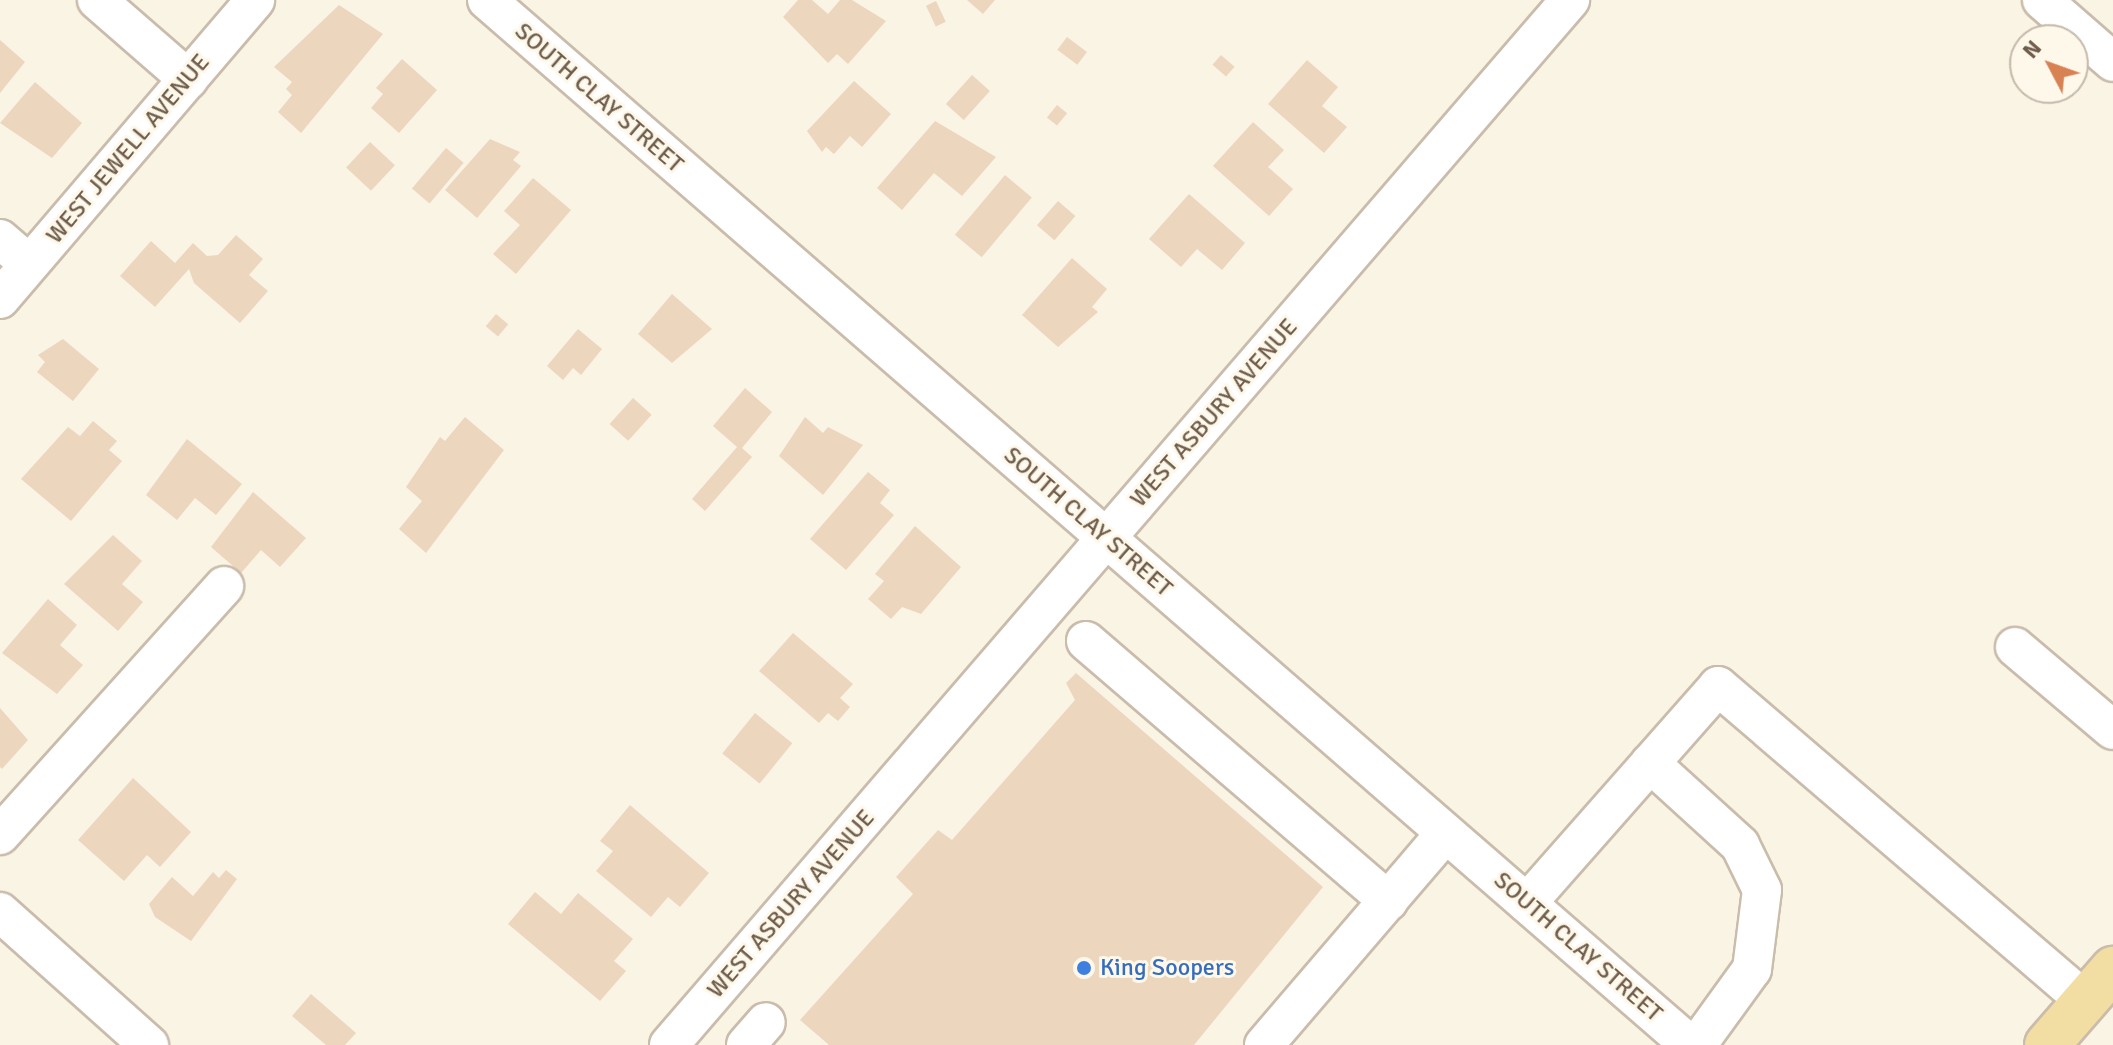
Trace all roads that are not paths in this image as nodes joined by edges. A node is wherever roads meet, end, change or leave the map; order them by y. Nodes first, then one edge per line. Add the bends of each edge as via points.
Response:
1 (97, 0) edge
2 (255, 0) edge
3 (487, 0) edge
4 (1570, 0) edge
5 (2042, 0) edge
6 (2113, 62) edge
7 (188, 79) junction
8 (0, 239) edge
9 (29, 264) junction
10 (0, 299) edge
11 (1106, 538) junction
12 (224, 586) dead end
13 (1086, 641) dead end
14 (2015, 647) dead end
15 (2113, 730) edge
16 (1650, 763) junction
17 (1446, 833) junction
18 (0, 835) edge
19 (1388, 901) junction
20 (1527, 903) junction
21 (0, 912) edge
22 (2113, 969) edge
23 (2085, 1001) junction
24 (149, 1045) edge
25 (669, 1045) edge
26 (1264, 1045) edge
27 (1690, 1045) edge
28 (1697, 1045) edge
29 (2047, 1045) edge

1 - 7 street
2 - 7 street, WEST JEWELL AVENUE
3 - 11 street, SOUTH CLAY STREET
4 - 11 street, WEST ASBURY AVENUE
5 - 6 street
7 - 9 street, WEST JEWELL AVENUE
8 - 9 street
9 - 10 street, WEST JEWELL AVENUE
11 - 17 street, SOUTH CLAY STREET
11 - 25 street, WEST ASBURY AVENUE
12 - 18 street
13 - 19 street
14 - 15 street
16 - 20 street
16 - 23 street via 1718,686
16 - 28 street via 1740,845 1762,890 1752,969
17 - 19 street
17 - 20 street, SOUTH CLAY STREET
19 - 26 street
20 - 27 street, SOUTH CLAY STREET
21 - 24 street
22 - 23 main road
23 - 29 main road

